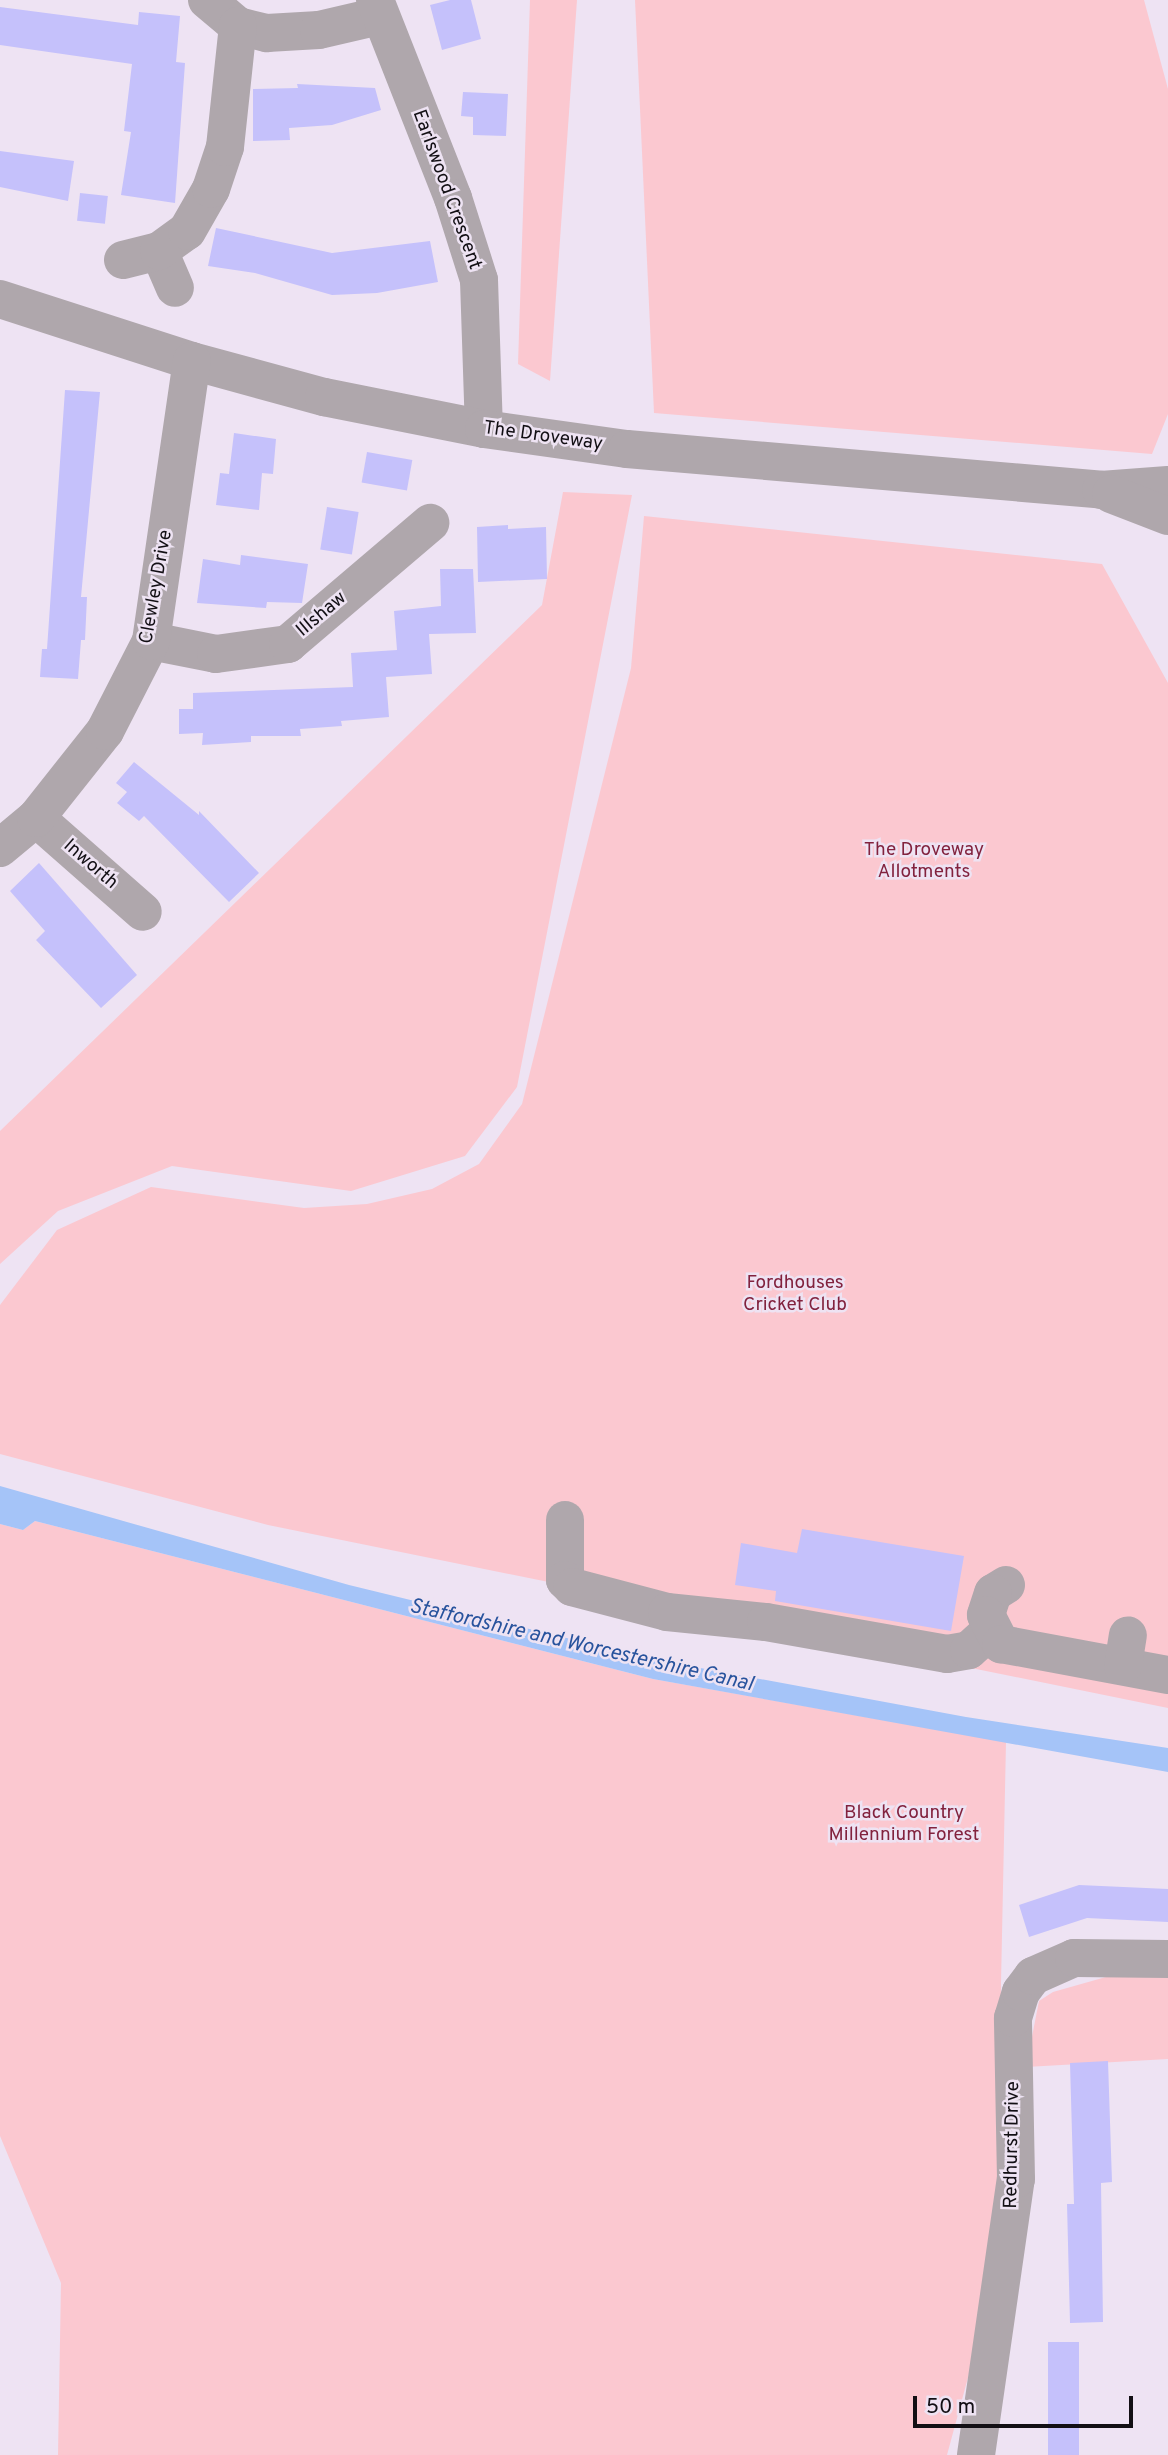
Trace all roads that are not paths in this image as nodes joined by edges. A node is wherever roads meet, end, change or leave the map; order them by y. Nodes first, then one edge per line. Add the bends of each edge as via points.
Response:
1 (207, 0) edge
2 (377, 8) edge
3 (238, 26) junction
4 (175, 288) dead end
5 (0, 299) edge
6 (192, 361) junction
7 (484, 429) junction
8 (1168, 485) edge
9 (1101, 490) junction
10 (1168, 516) edge
11 (430, 523) dead end
12 (151, 641) junction
13 (36, 817) junction
14 (0, 848) edge
15 (143, 912) dead end
16 (565, 1520) dead end
17 (1006, 1586) dead end
18 (990, 1630) junction
19 (1168, 1675) edge
20 (1168, 1959) edge
21 (976, 2455) edge

1 - 3 street
2 - 3 street via 319,30 267,33
2 - 7 street, Earlswood Crescent via 453,198 479,280
3 - 4 street via 225,147 211,189 187,231 141,256
5 - 6 street, The Droveway
6 - 7 street, The Droveway via 324,397
6 - 12 street, Clewley Drive
7 - 9 street, The Droveway via 627,449
8 - 9 street, The Droveway
9 - 10 street, The Droveway
11 - 12 street, Illshaw via 288,644 216,654
12 - 13 street, Clewley Drive via 105,731
13 - 14 street, Clewley Drive
13 - 15 street, Inworth
16 - 18 street via 565,1580 572,1587 667,1612 766,1622 947,1654 969,1650
17 - 18 street via 993,1593 986,1615
18 - 19 street via 1002,1644 1126,1651
20 - 21 street, Redhurst Drive via 1074,1958 1033,1976 1021,1992 1013,2018 1015,2191

